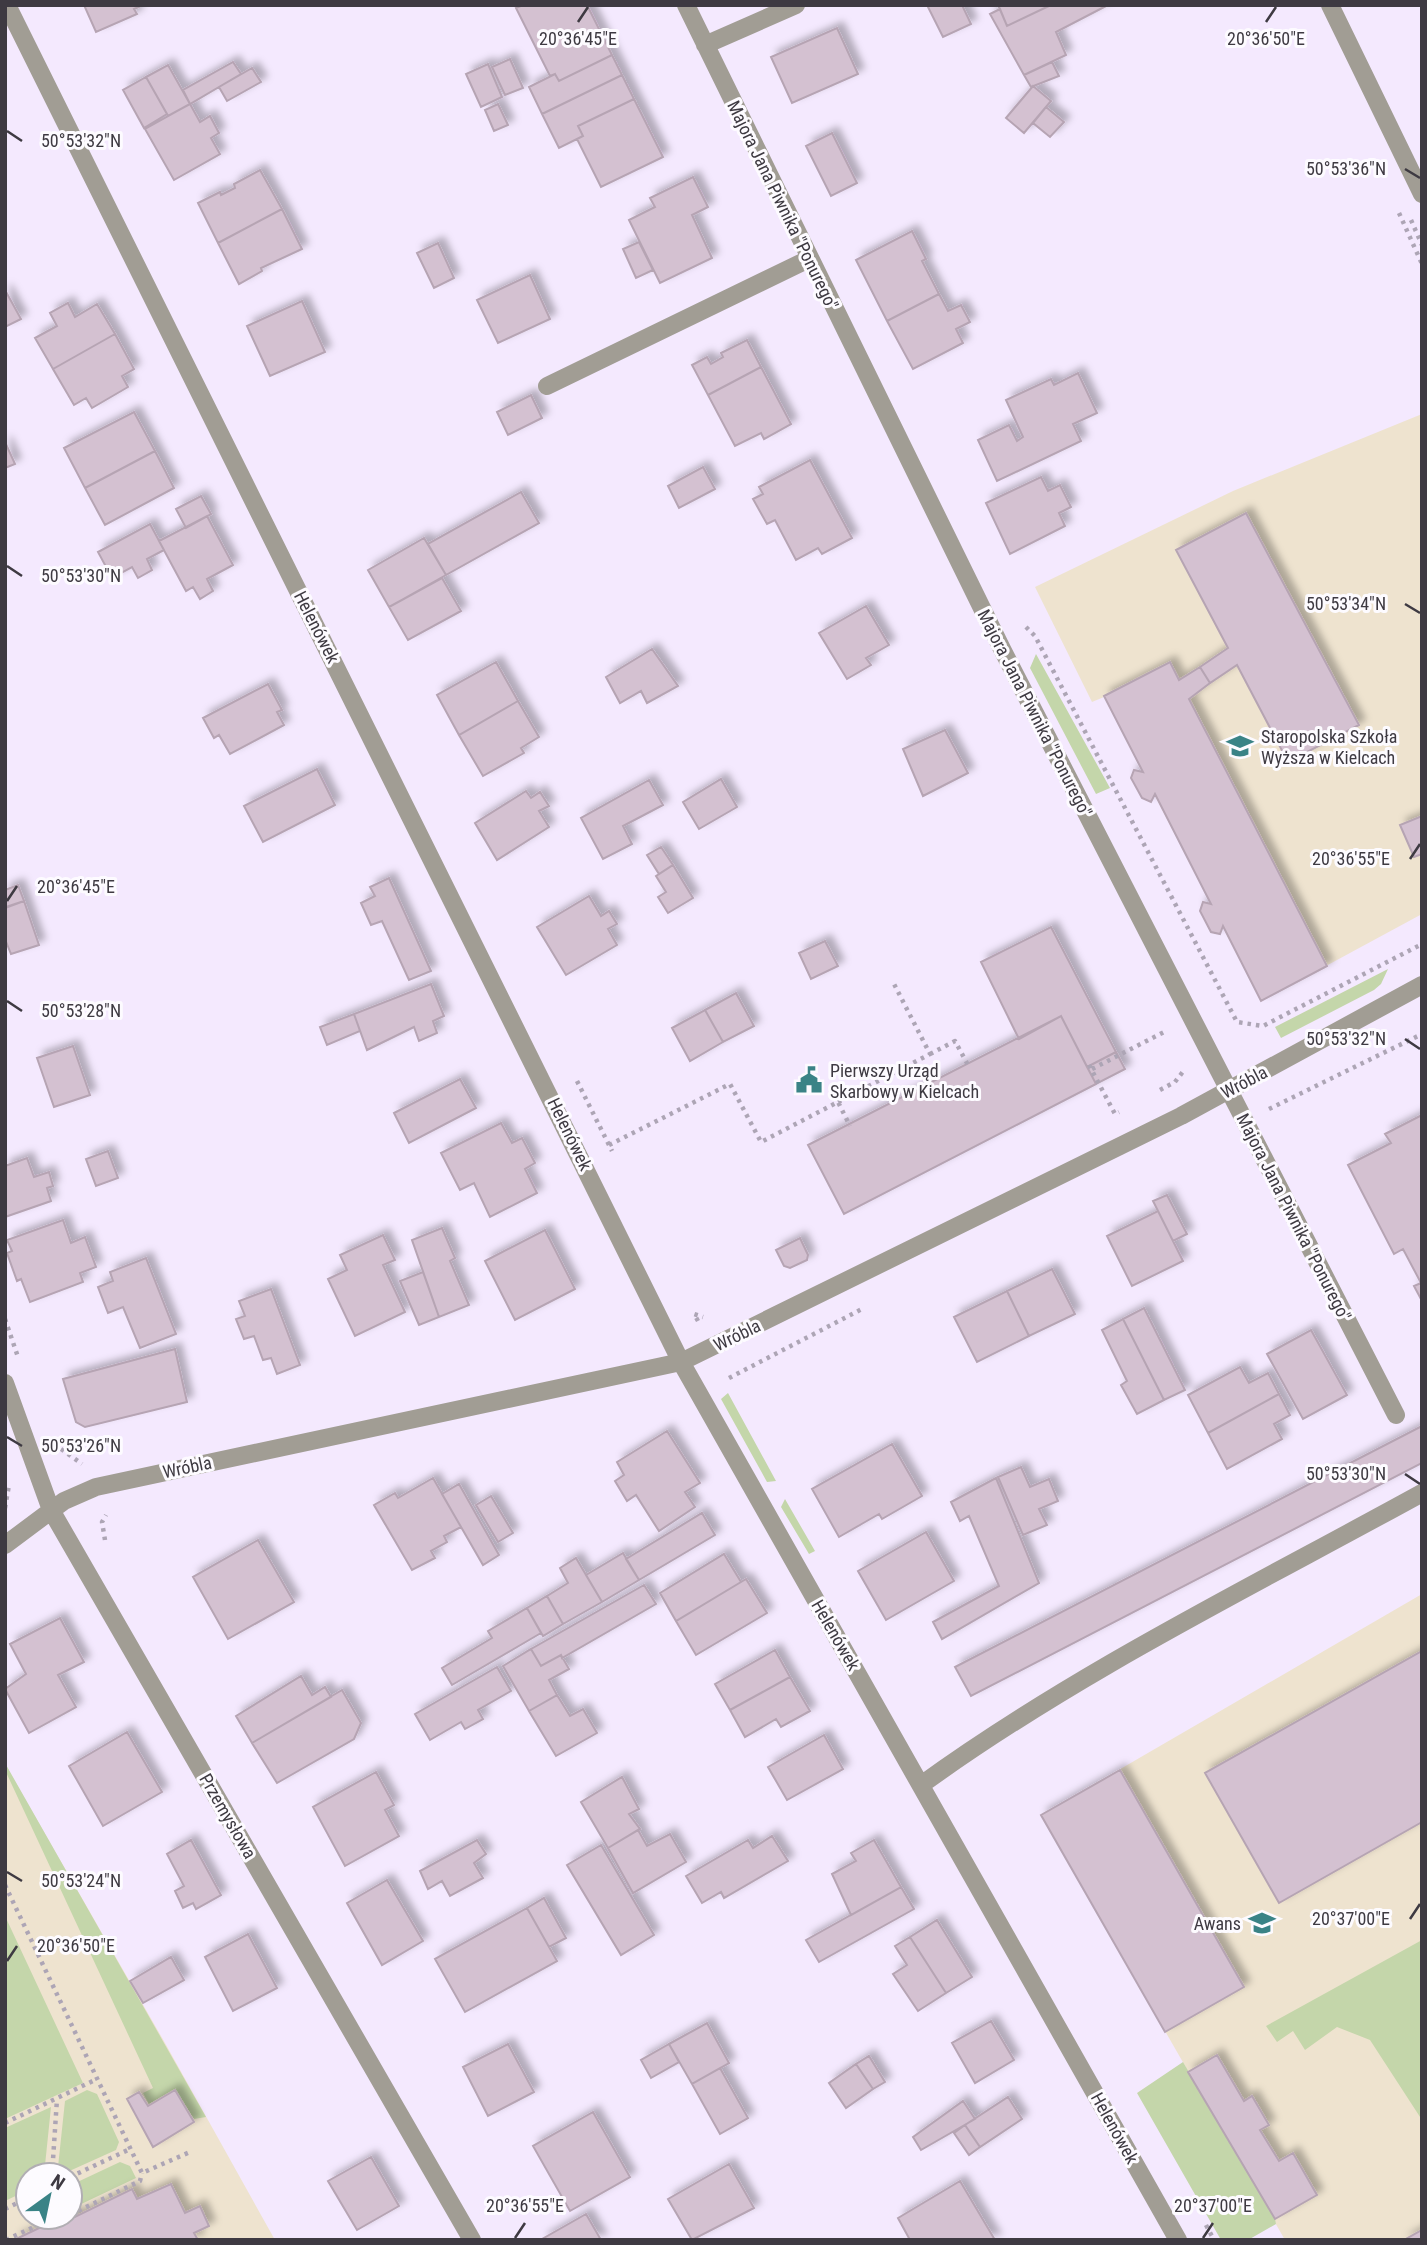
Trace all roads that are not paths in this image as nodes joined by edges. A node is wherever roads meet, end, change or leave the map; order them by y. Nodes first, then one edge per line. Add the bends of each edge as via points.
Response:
1 (7, 5) edge
2 (686, 5) edge
3 (796, 5) edge
4 (1330, 5) edge
5 (705, 45) junction
6 (1422, 194) edge
7 (809, 259) junction
8 (547, 386) dead end
9 (1422, 985) edge
10 (1229, 1090) junction
11 (681, 1362) junction
12 (5, 1383) edge
13 (1396, 1415) dead end
14 (1422, 1493) edge
15 (51, 1510) junction
16 (5, 1545) edge
17 (921, 1785) junction
18 (472, 2240) edge
19 (1178, 2240) edge

1 - 11 street, Helenówek
2 - 5 street, Majora Jana Piwnika "Ponurego"
3 - 5 street
4 - 6 street
5 - 7 street, Majora Jana Piwnika "Ponurego"
7 - 8 street
7 - 10 street, Majora Jana Piwnika "Ponurego" via 1002,649
9 - 10 street, Wróbla
10 - 11 street, Wróbla
10 - 13 street, Majora Jana Piwnika "Ponurego"
11 - 15 street, Wróbla via 96,1487
11 - 17 street, Helenówek
12 - 15 street, Przemysłowa
14 - 17 street via 1164,1634
15 - 16 street, Wróbla
15 - 18 street, Przemysłowa
17 - 19 street, Helenówek

